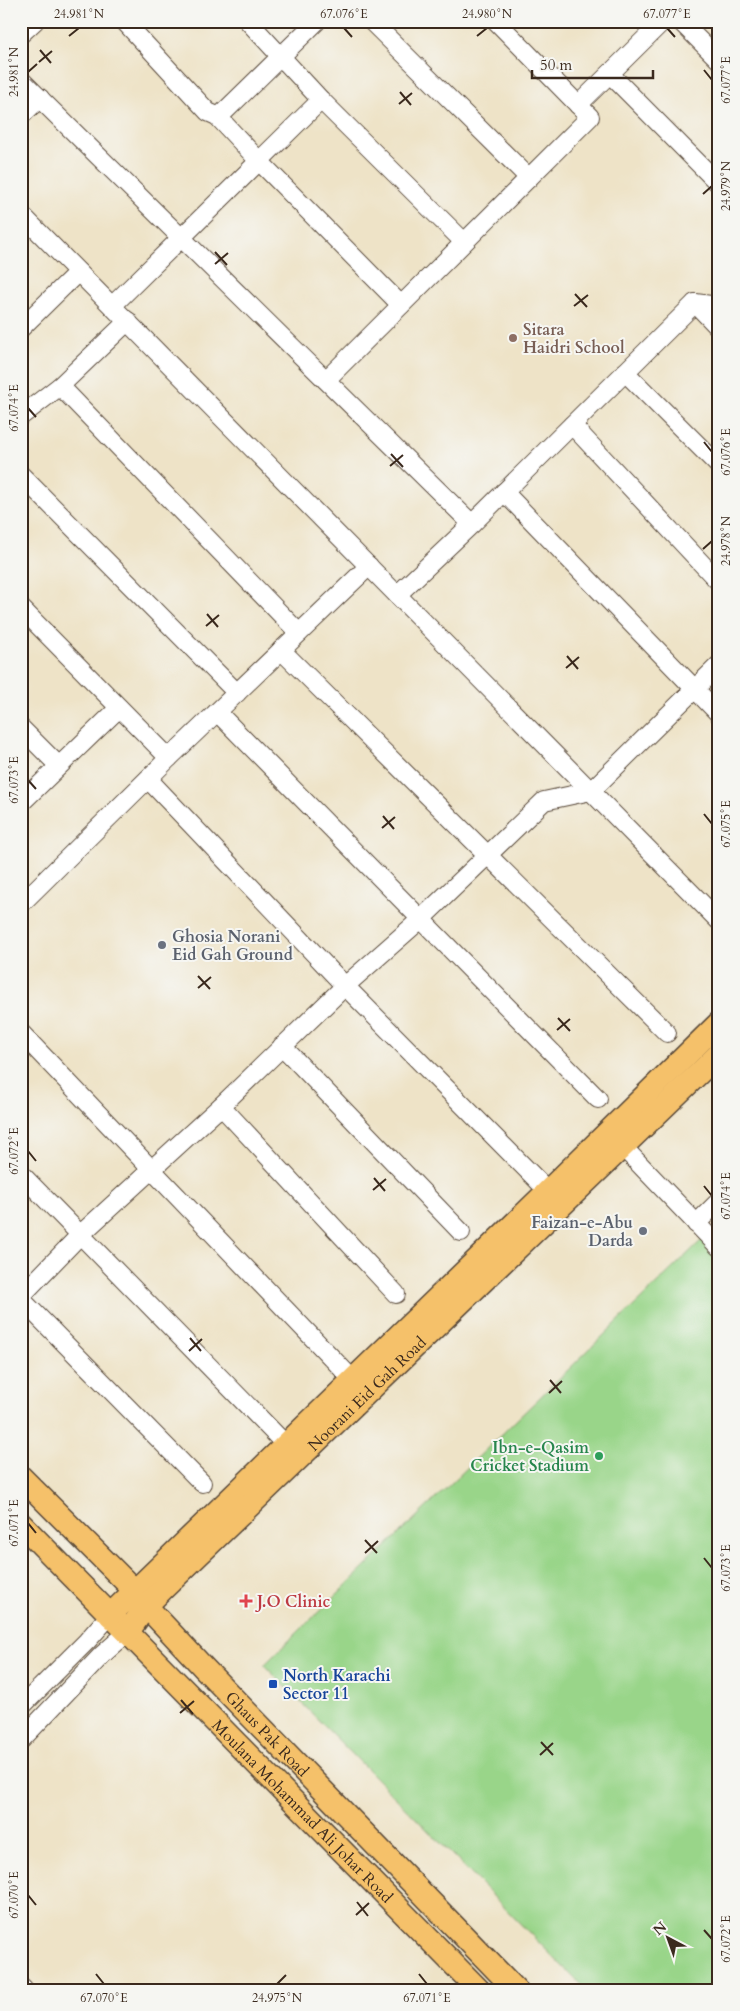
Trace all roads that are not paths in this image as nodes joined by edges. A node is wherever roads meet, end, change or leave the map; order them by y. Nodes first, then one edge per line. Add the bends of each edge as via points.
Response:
1 (34, 21) edge
2 (124, 21) edge
3 (248, 21) edge
4 (317, 21) edge
5 (370, 21) edge
6 (496, 21) edge
7 (680, 21) edge
8 (654, 24) edge
9 (21, 34) edge
10 (281, 56) junction
11 (719, 60) edge
12 (610, 74) junction
13 (21, 80) edge
14 (40, 98) junction
15 (321, 100) junction
16 (578, 105) junction
17 (21, 116) edge
18 (217, 116) junction
19 (259, 161) junction
20 (529, 178) junction
21 (719, 184) edge
22 (21, 214) edge
23 (181, 237) junction
24 (464, 242) junction
25 (78, 272) junction
26 (694, 304) junction
27 (401, 305) junction
28 (112, 306) junction
29 (719, 306) edge
30 (128, 321) junction
31 (21, 328) edge
32 (719, 328) edge
33 (625, 372) junction
34 (326, 380) junction
35 (60, 386) junction
36 (21, 416) edge
37 (572, 425) junction
38 (719, 466) edge
39 (21, 475) edge
40 (504, 492) junction
41 (472, 524) junction
42 (368, 566) junction
43 (719, 582) edge
44 (397, 595) junction
45 (21, 608) edge
46 (299, 633) junction
47 (281, 650) junction
48 (719, 665) edge
49 (695, 689) junction
50 (237, 693) junction
51 (119, 708) junction
52 (217, 712) junction
53 (719, 714) edge
54 (21, 728) edge
55 (169, 758) junction
56 (59, 766) junction
57 (148, 779) junction
58 (590, 791) junction
59 (21, 803) edge
60 (487, 855) junction
61 (21, 904) edge
62 (421, 919) junction
63 (719, 921) edge
64 (346, 986) junction
65 (719, 1023) edge
66 (21, 1033) edge
67 (666, 1033) dead end
68 (282, 1046) junction
69 (719, 1054) edge
70 (598, 1099) dead end
71 (221, 1106) junction
72 (623, 1147) junction
73 (153, 1169) junction
74 (21, 1174) edge
75 (548, 1191) junction
76 (719, 1201) edge
77 (696, 1224) junction
78 (460, 1232) dead end
79 (81, 1234) junction
80 (719, 1248) edge
81 (396, 1294) dead end
82 (21, 1298) edge
83 (352, 1380) junction
84 (286, 1445) junction
85 (21, 1477) edge
86 (202, 1483) dead end
87 (21, 1524) edge
88 (140, 1598) junction
89 (110, 1615) junction
90 (128, 1632) junction
91 (21, 1707) edge
92 (21, 1740) edge
93 (479, 1990) edge
94 (516, 1990) edge

1 - 9 street
2 - 18 street via 208,112
3 - 10 street
4 - 10 street
5 - 20 street
6 - 16 street
7 - 11 street
8 - 12 street
10 - 15 street
10 - 18 street
12 - 16 street
12 - 21 street
13 - 14 street
14 - 17 street
14 - 23 street
15 - 19 street
15 - 24 street
16 - 20 street via 590,117
18 - 19 street
19 - 23 street
19 - 27 street
20 - 24 street
22 - 25 street
23 - 28 street
23 - 34 street
24 - 27 street
25 - 28 street
25 - 31 street
26 - 29 street
26 - 32 street
26 - 33 street
27 - 34 street
28 - 30 street
30 - 35 street
30 - 42 street
33 - 37 street
33 - 38 street
34 - 41 street
35 - 36 street
35 - 46 street
37 - 40 street
37 - 43 street
39 - 50 street
40 - 41 street
40 - 49 street
41 - 44 street
42 - 44 street
42 - 46 street
44 - 58 street
45 - 51 street
46 - 47 street
47 - 50 street
47 - 60 street
48 - 49 street
49 - 53 street
49 - 58 street
50 - 52 street
51 - 55 street
51 - 56 street
52 - 55 street
52 - 62 street
54 - 56 street
55 - 57 street
56 - 59 street
57 - 61 street
57 - 64 street
58 - 60 street via 544,801
58 - 63 street
60 - 62 street
60 - 67 street
62 - 64 street
62 - 70 street
64 - 68 street
64 - 75 street
65 - 75 main road, Noorani Eid Gah Road
66 - 73 street
68 - 71 street
68 - 78 street
69 - 72 main road, Noorani Eid Gah Road
71 - 73 street
71 - 81 street
72 - 77 street
72 - 88 main road, Noorani Eid Gah Road
73 - 79 street
73 - 83 street
74 - 79 street
75 - 83 main road, Noorani Eid Gah Road
76 - 77 street
77 - 80 street
79 - 82 street
79 - 84 street
82 - 86 street
83 - 84 main road, Noorani Eid Gah Road
84 - 88 main road, Noorani Eid Gah Road
85 - 88 main road, Ghaus Pak Road
87 - 89 main road
88 - 89 main road, Noorani Eid Gah Road
88 - 90 main road, Noorani Eid Gah Road
88 - 94 main road, Ghaus Pak Road
89 - 90 main road, Moulana Mohammad Ali Johar Road
89 - 91 street, Noorani Eid Gah Road
90 - 92 street, Noorani Eid Gah Road
90 - 93 main road, Moulana Mohammad Ali Johar Road

